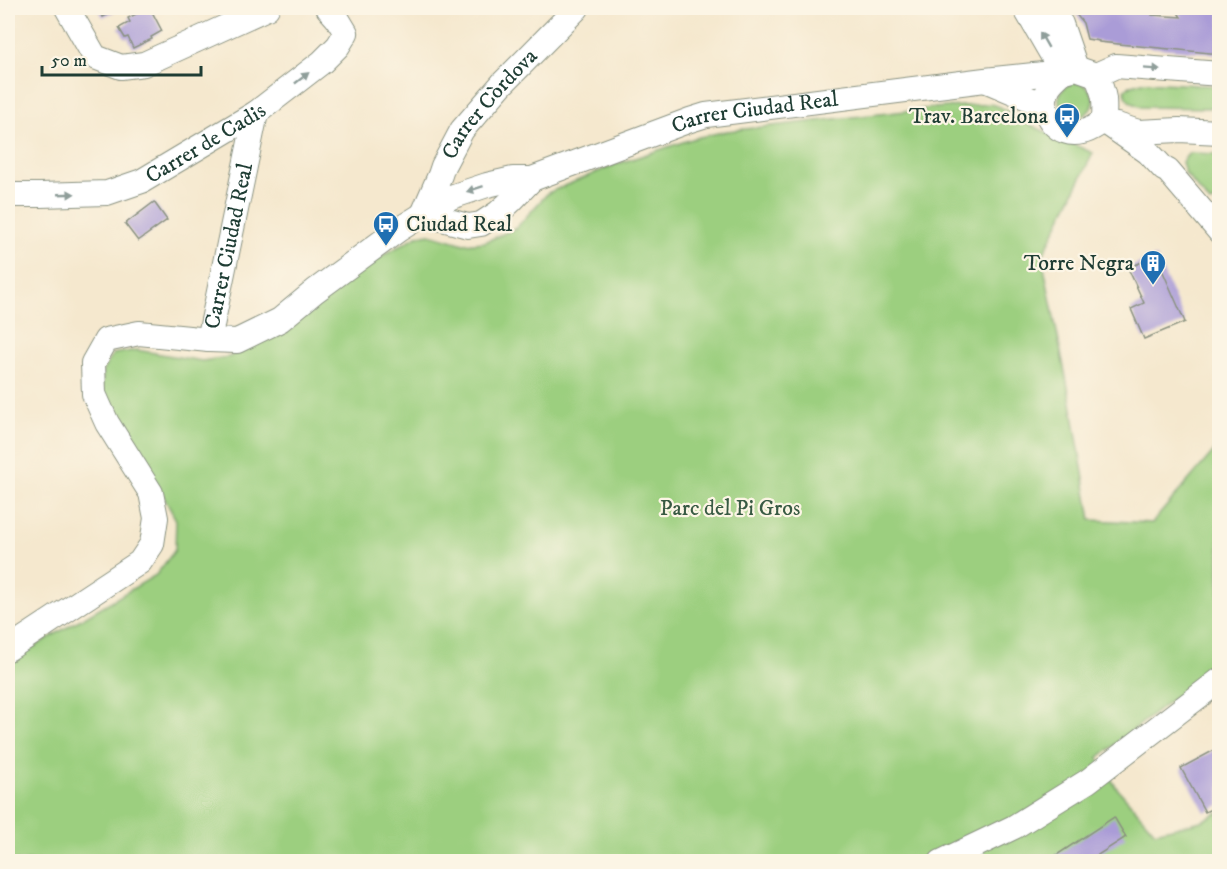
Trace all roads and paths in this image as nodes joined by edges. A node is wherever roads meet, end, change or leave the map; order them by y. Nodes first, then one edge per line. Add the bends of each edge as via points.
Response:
1 (67, 8) edge
2 (267, 8) edge
3 (328, 8) edge
4 (578, 8) edge
5 (1025, 8) edge
6 (1049, 8) edge
7 (1078, 72) junction
8 (1220, 74) edge
9 (985, 80) junction
10 (1044, 105) junction
11 (256, 113) junction
12 (1098, 118) junction
13 (1166, 131) junction
14 (1220, 132) edge
15 (1164, 169) junction
16 (532, 179) junction
17 (8, 195) edge
18 (423, 214) junction
19 (1220, 232) edge
20 (208, 340) junction
21 (8, 650) edge
22 (1220, 680) edge
23 (941, 861) edge

1 - 2 street via 95,57 121,67 144,64
11 -> 3 street, Carrer de Cadis via 338,46 345,33
4 - 18 street, Carrer Còrdova via 462,130
7 -> 5 street
6 - 7 street via 1062,24
7 -> 8 street, Carrer Ciudad Real via 1116,66
7 - 9 street, Carrer Ciudad Real
7 - 10 street via 1051,83
7 - 12 street via 1103,90
9 - 10 street
9 - 16 street, Carrer Ciudad Real via 706,115
10 - 12 street via 1049,120 1067,133
17 -> 11 street, Carrer de Cadis via 107,193 142,181
11 - 20 street, Carrer Ciudad Real
12 - 13 street via 1138,132
12 - 15 street via 1107,137
13 - 14 street
13 - 15 street
15 - 19 street
16 -> 18 street, Carrer Ciudad Real via 513,179 478,188 451,197
16 - 18 street, Carrer Ciudad Real via 481,224 468,226
18 - 20 street, Carrer Ciudad Real via 280,320 237,341
20 - 21 street via 139,333 106,340 93,363 94,394 107,423 151,493 156,518 152,544 140,562
22 - 23 street via 1088,781 1014,827

